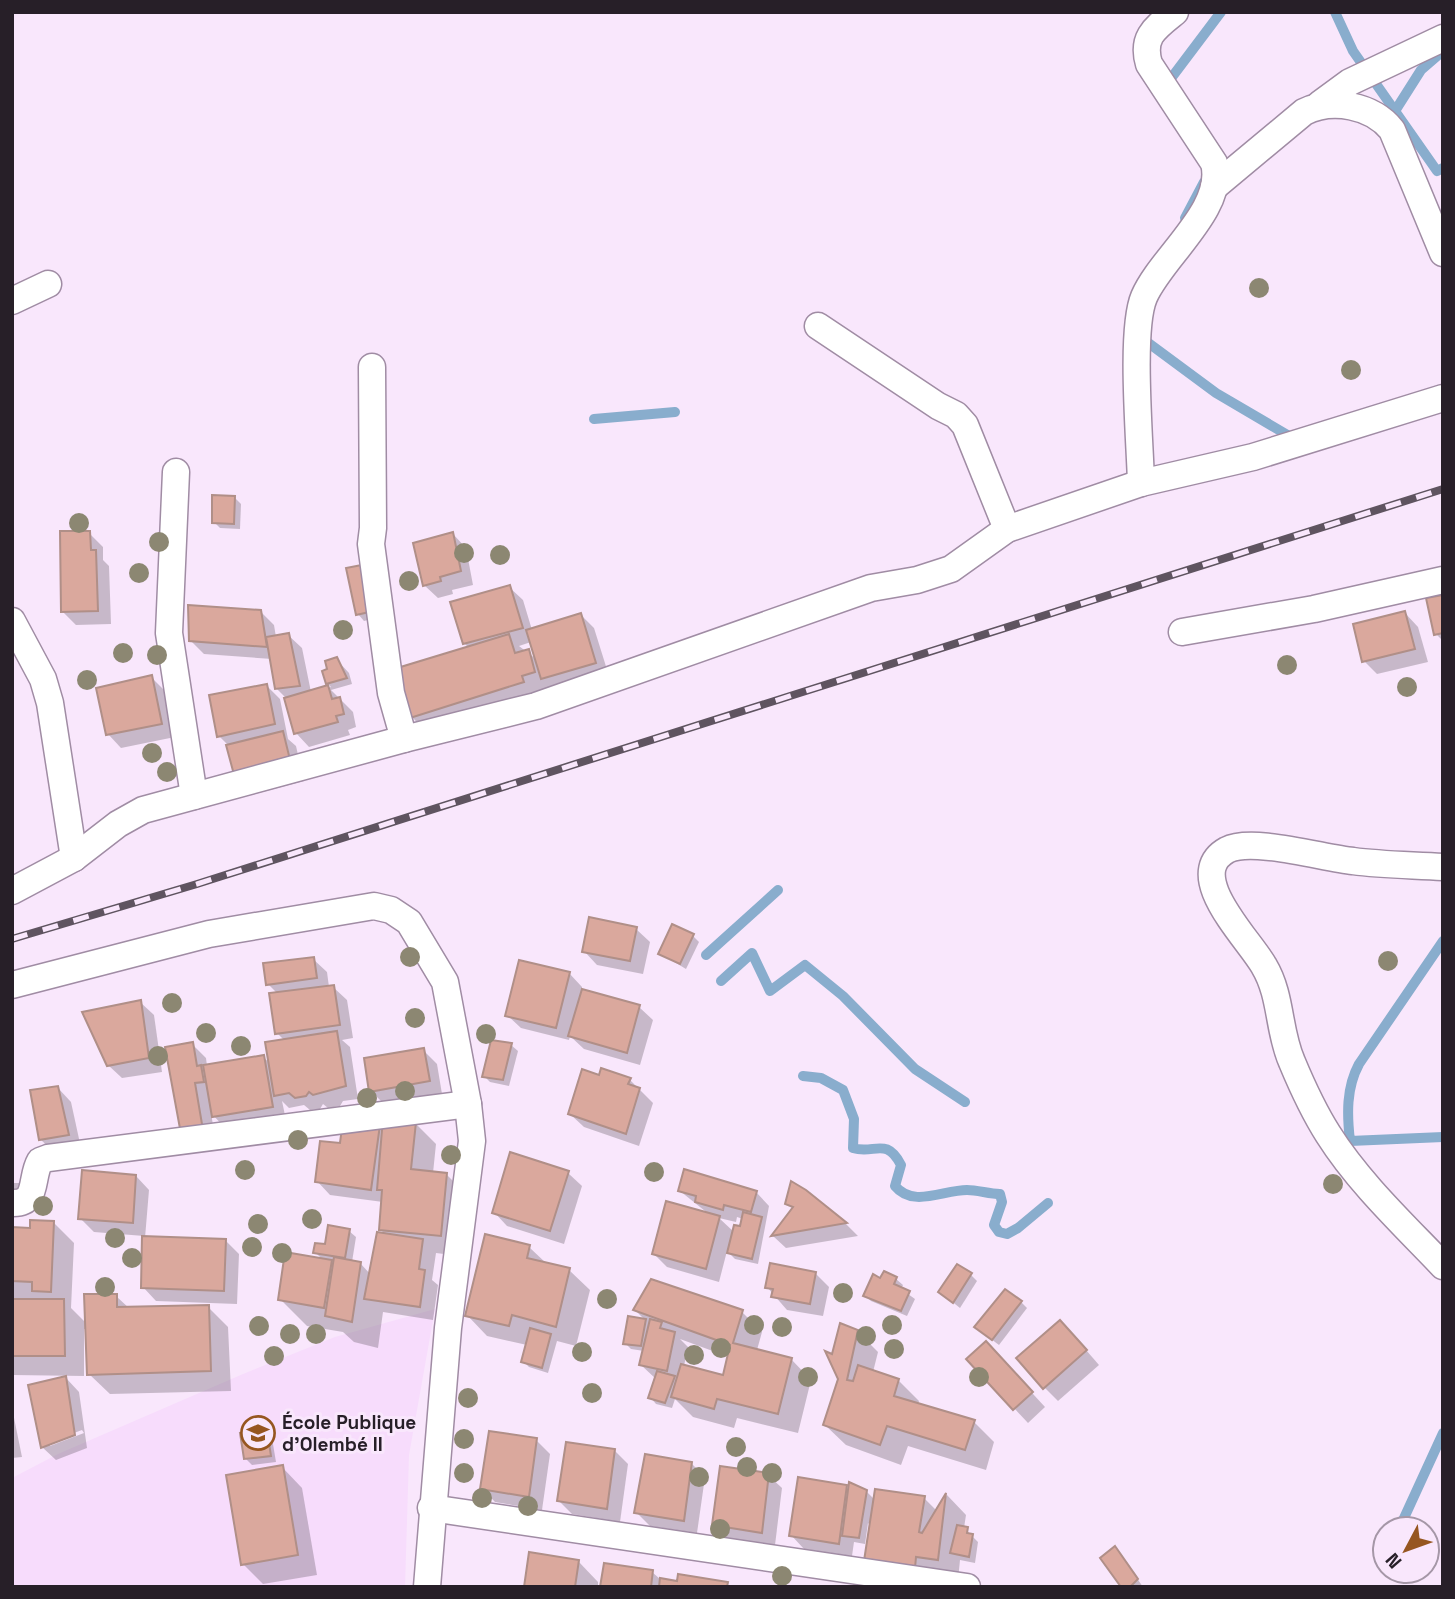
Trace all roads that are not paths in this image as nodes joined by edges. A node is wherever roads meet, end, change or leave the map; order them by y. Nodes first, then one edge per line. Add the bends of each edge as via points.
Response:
1 (1175, 12) edge
2 (1443, 38) edge
3 (1320, 104) junction
4 (1214, 187) junction
5 (1443, 253) edge
6 (48, 284) dead end
7 (12, 301) edge
8 (818, 326) dead end
9 (372, 367) dead end
10 (1443, 398) edge
11 (176, 472) dead end
12 (1141, 483) junction
13 (1007, 529) junction
14 (1443, 580) edge
15 (12, 621) edge
16 (1182, 632) dead end
17 (404, 739) junction
18 (194, 796) junction
19 (74, 858) junction
20 (1443, 867) edge
21 (12, 891) edge
22 (12, 985) edge
23 (468, 1104) junction
24 (12, 1203) edge
25 (1443, 1266) edge
26 (431, 1508) junction
27 (427, 1587) edge
28 (967, 1587) edge

1 - 4 street via 1146,39 1145,51 1214,163
2 - 3 street via 1350,82
3 - 4 street via 1304,112
3 - 5 street via 1367,110 1386,123
4 - 12 street via 1144,297 1138,356
6 - 7 street
8 - 13 street via 956,415 965,425
9 - 17 street via 370,544 391,693
10 - 12 street via 1253,457
11 - 18 street via 169,633
12 - 13 street
13 - 17 street via 951,569 871,588 536,706
14 - 16 street
15 - 19 street via 43,679 50,704
17 - 18 street
18 - 19 street via 143,810
19 - 21 street
20 - 25 street via 1355,862 1279,848 1229,849 1216,858 1210,881 1265,966 1276,991 1290,1060 1327,1133
22 - 23 street via 209,934 374,906 391,910 409,922 445,982
23 - 24 street via 48,1158 36,1168 32,1195
23 - 26 street via 472,1159 448,1328
26 - 27 street
26 - 28 street

